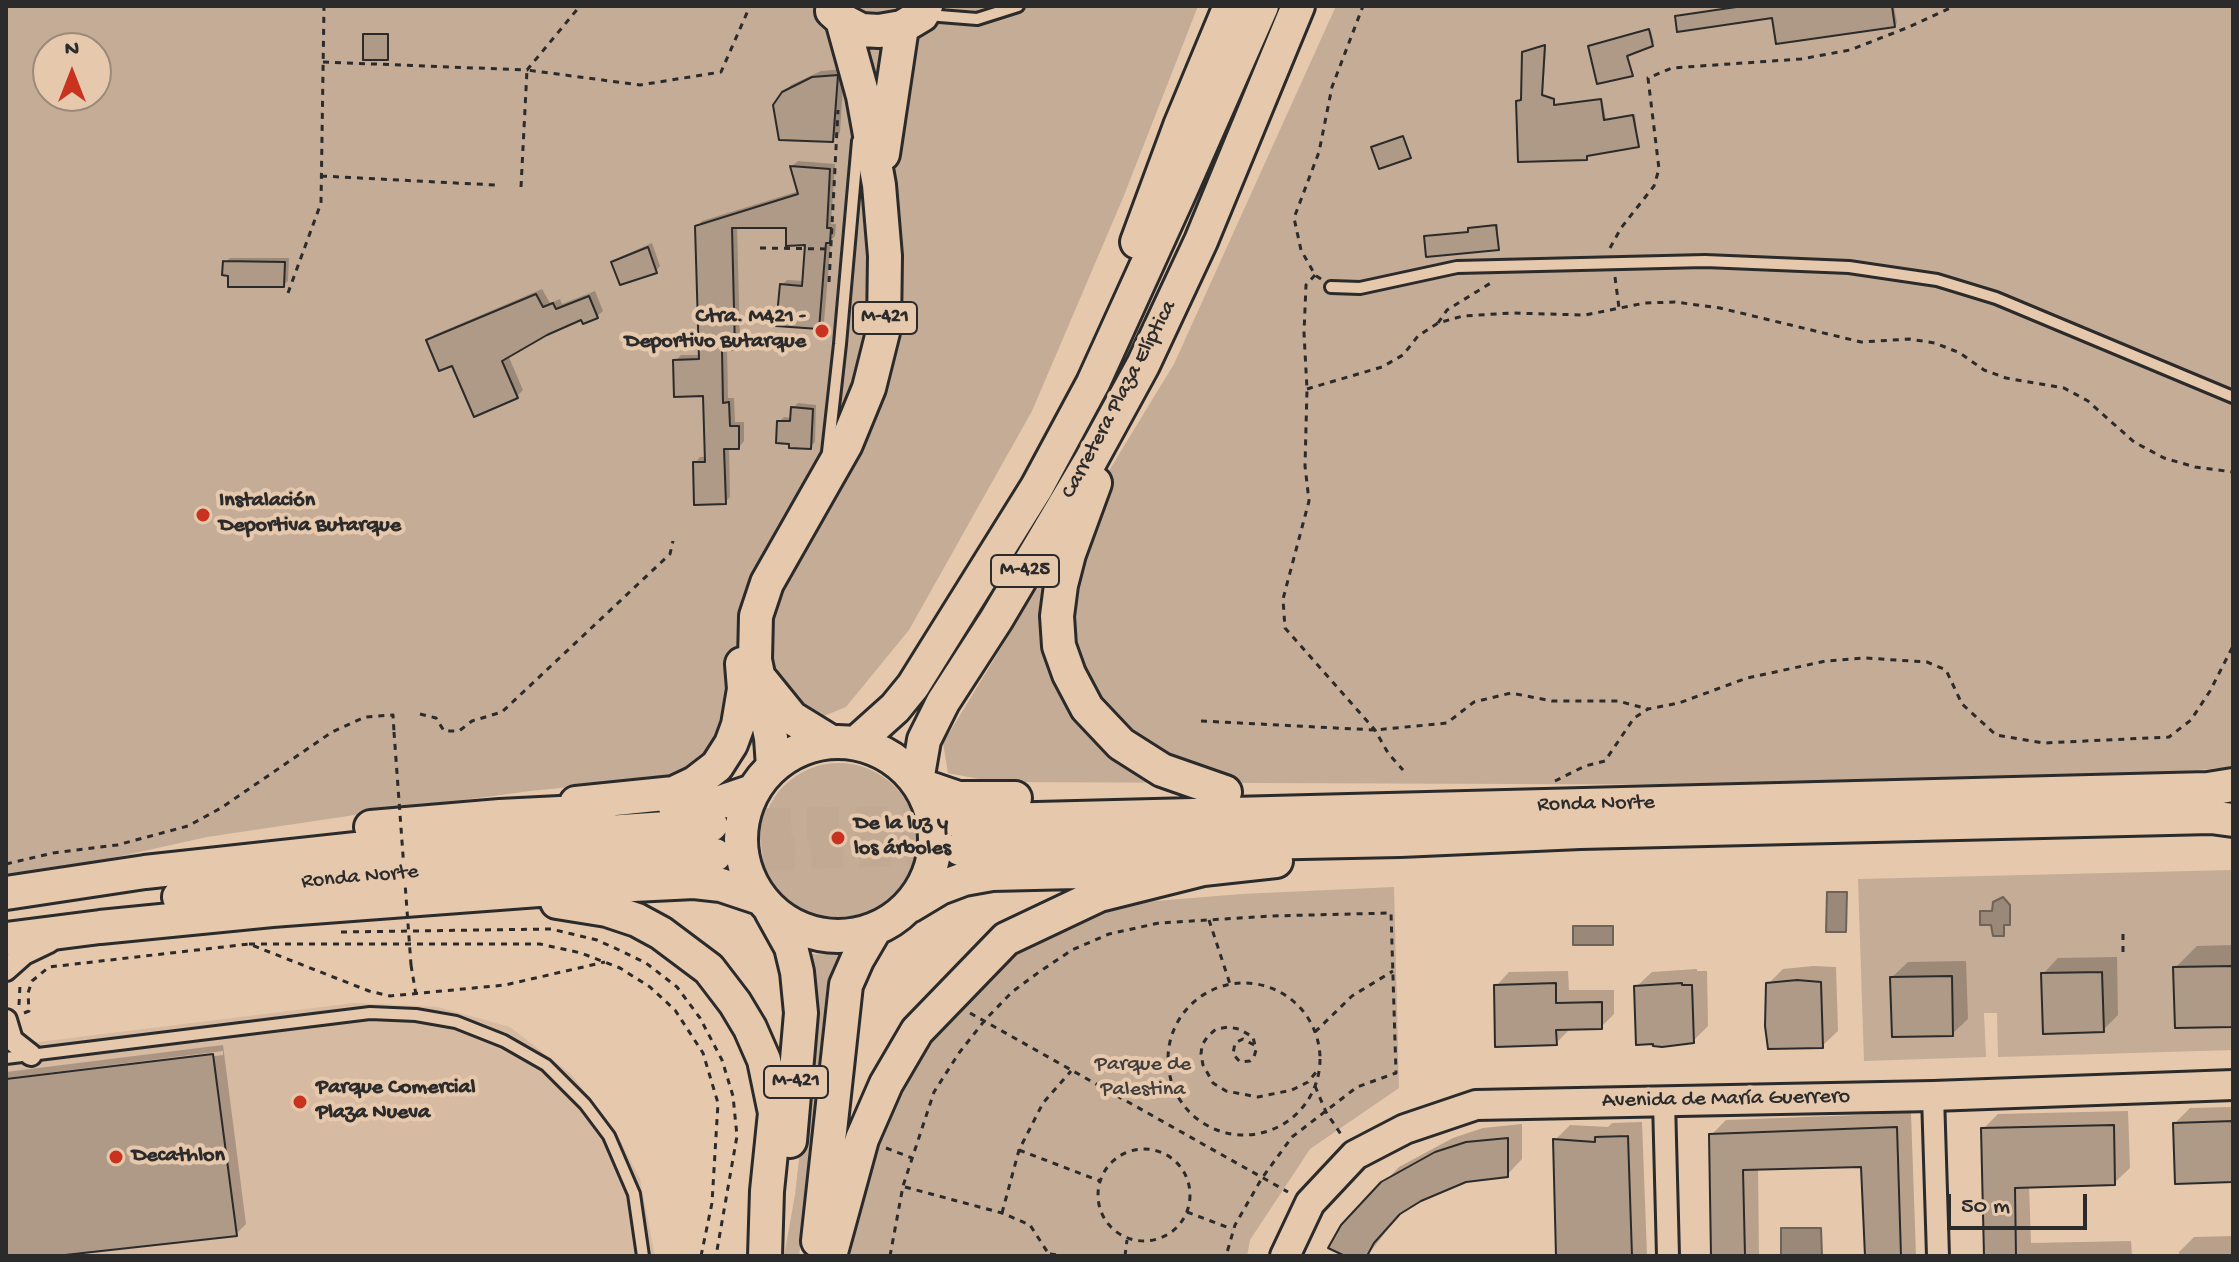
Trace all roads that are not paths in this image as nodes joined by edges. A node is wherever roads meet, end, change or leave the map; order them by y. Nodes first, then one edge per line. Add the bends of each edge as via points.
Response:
1 (1018, 6) edge
2 (1230, 6) edge
3 (1262, 6) edge
4 (1298, 6) edge
5 (836, 13) edge
6 (916, 16) edge
7 (851, 101) junction
8 (879, 185) junction
9 (1331, 287) road end
10 (1143, 365) junction
11 (1093, 383) junction
12 (2233, 397) edge
13 (824, 483) junction
14 (760, 601) junction
15 (765, 688) junction
16 (843, 742) junction
17 (763, 779) junction
18 (919, 783) junction
19 (2233, 785) edge
20 (1225, 792) junction
21 (1451, 807) junction
22 (500, 816) junction
23 (2233, 820) edge
24 (1400, 840) junction
25 (1203, 869) junction
26 (145, 872) junction
27 (6, 893) edge
28 (354, 904) junction
29 (766, 905) junction
30 (910, 906) junction
31 (6, 922) edge
32 (100, 927) junction
33 (874, 931) junction
34 (6, 939) edge
35 (16, 972) edge
36 (13, 1017) edge
37 (31, 1055) junction
38 (6, 1058) edge
39 (2233, 1085) edge
40 (1933, 1096) junction
41 (1664, 1101) junction
42 (643, 1256) edge
43 (768, 1256) edge
44 (816, 1256) edge
45 (830, 1256) edge
46 (1285, 1256) edge
47 (1668, 1256) edge
48 (1938, 1256) edge

1 - 6 lane via 977,19
2 - 11 main road via 1153,197
3 - 11 main road, Carretera Plaza Elíptica / M-425
4 - 10 main road, Carretera Plaza Elíptica / M-425 via 1201,241
5 - 6 main road, M-421 via 861,30 879,31
5 - 7 main road, M-421
6 - 8 main road, M-421
7 - 8 main road, M-421
7 - 13 lane via 838,373
8 - 13 main road, M-421 via 884,328 869,388
9 - 12 lane via 1360,288 1457,267 1499,265 1606,261 1849,267 1937,280 1996,298
10 - 18 main road, Carretera Plaza Elíptica / M-425 via 943,702 924,740
10 - 20 main road via 1069,554 1057,616 1059,646 1087,708 1121,744 1162,770
11 - 16 main road, Carretera Plaza Elíptica / M-425 via 1037,487 913,686 895,708
13 - 14 main road, M-421
14 - 15 main road, M-421 via 754,630
14 - 22 main road via 744,633 738,725 717,766 674,793
15 - 16 main road, M-421 via 792,718
15 - 17 main road, M-421 via 771,738
16 - 17 main road via 788,755
16 - 18 main road, M-421 via 879,750
17 - 22 main road, Ronda Norte via 712,805
17 - 29 main road, M-421 via 743,817 740,846 746,873
18 - 20 main road via 958,798 987,799
18 - 30 main road, M-421 via 936,839 927,877
19 - 21 main road, Ronda Norte
20 - 21 main road via 1357,794
21 - 24 main road, Ronda Norte via 959,835
22 - 26 main road, Ronda Norte via 323,832 180,855
23 - 24 main road, Ronda Norte
24 - 25 main road via 1353,853
25 - 30 main road via 992,874 940,888
25 - 45 main road via 1099,895 1006,939 917,1031 862,1139
26 - 27 main road, Ronda Norte
26 - 31 main road, Ronda Norte via 356,849 713,840 197,895
28 - 29 main road via 694,882 721,885
28 - 32 main road
28 - 43 main road via 386,908 564,902 637,920 709,969 750,1028 764,1060 775,1113 767,1191
29 - 33 main road, M-421 via 809,933 831,937
29 - 43 main road, M-421 via 791,947 801,1013 787,1177
30 - 33 main road, M-421
32 - 34 main road
32 - 35 street via 41,944 24,954
33 - 44 main road, M-421 via 846,985
36 - 37 street via 12,1040
37 - 38 lane
37 - 42 lane via 370,1013 456,1022 546,1065 585,1104 609,1136 634,1194
39 - 40 street, Avenida de María Guerrero
40 - 41 street, Avenida de María Guerrero
40 - 48 street
41 - 46 street, Avenida de María Guerrero via 1476,1105 1405,1129 1355,1155 1310,1203
41 - 47 street

